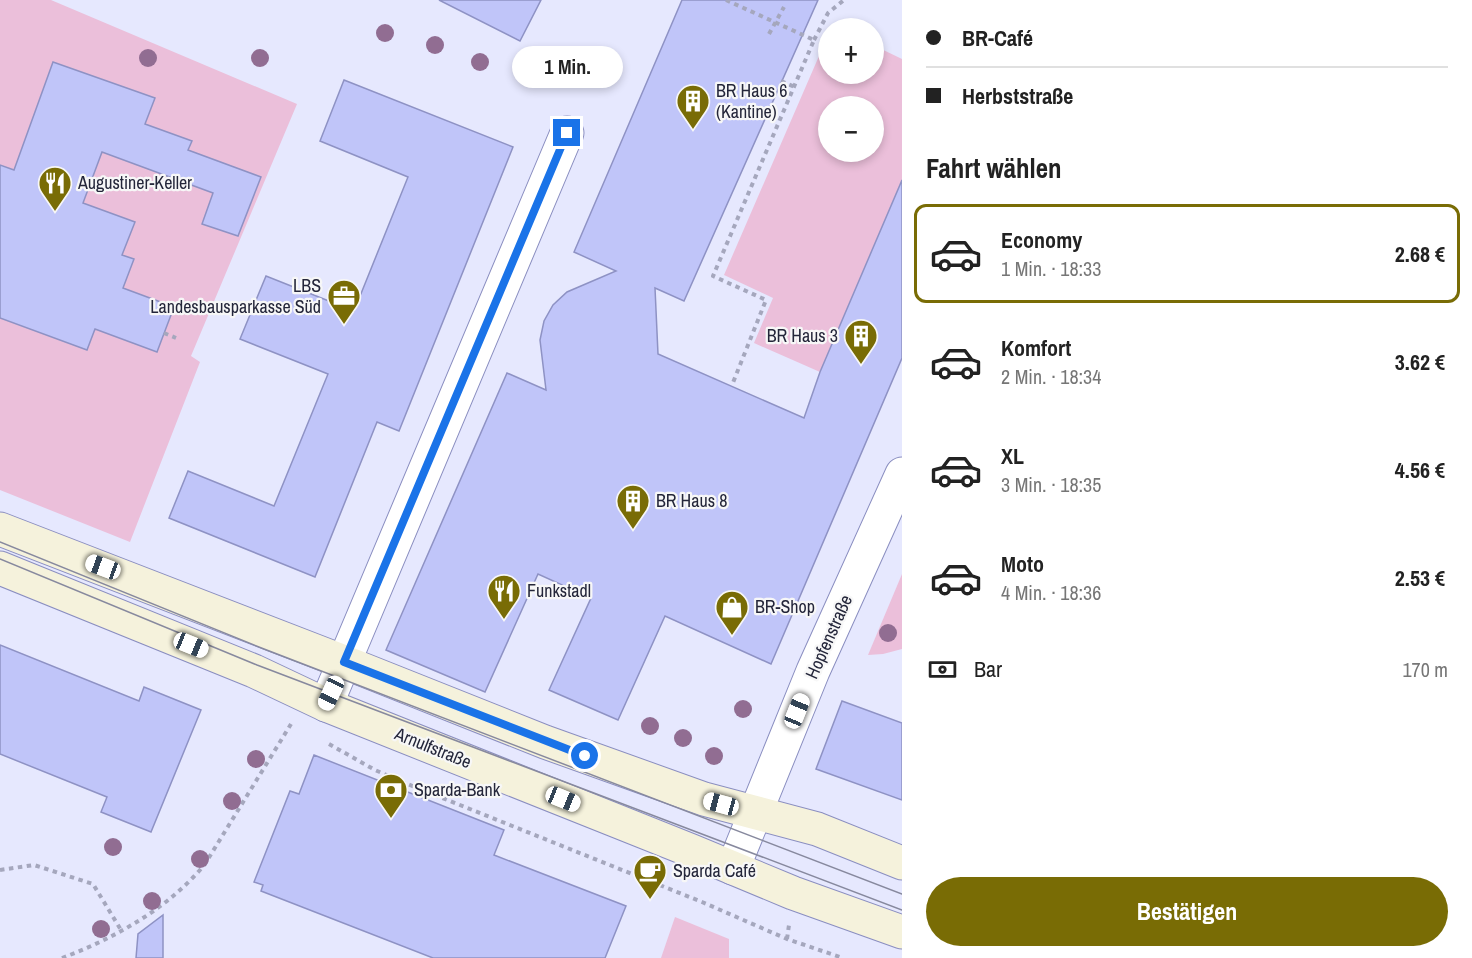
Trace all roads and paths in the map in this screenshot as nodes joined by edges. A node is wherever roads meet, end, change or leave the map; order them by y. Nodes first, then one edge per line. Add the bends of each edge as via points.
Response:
1 (726, 0) edge
2 (844, 0) edge
3 (784, 7) dead end
4 (769, 34) dead end
5 (814, 40) junction
6 (781, 81) dead end
7 (795, 87) junction
8 (567, 133) dead end
9 (164, 333) dead end
10 (176, 338) dead end
11 (732, 385) dead end
12 (902, 474) edge
13 (0, 529) edge
14 (0, 568) edge
15 (344, 662) junction
16 (326, 705) junction
17 (298, 728) dead end
18 (323, 741) dead end
19 (756, 813) junction
20 (902, 862) edge
21 (733, 868) junction
22 (0, 870) edge
23 (121, 930) junction
24 (902, 932) edge
25 (62, 958) edge
26 (843, 958) edge

1 - 5 path
2 - 5 path via 828,13
3 - 4 path, bridge
5 - 7 path
6 - 7 path
7 - 11 path via 713,276 766,300
8 - 15 street
9 - 10 path
12 - 19 street, Hopfenstraße via 813,671
13 - 15 street
14 - 16 street, Arnulfstraße via 254,671
15 - 16 street
15 - 19 street via 545,742 704,799
16 - 21 street, Arnulfstraße
17 - 23 path via 290,724 198,873 170,900
18 - 26 path via 405,783 787,939
19 - 20 street via 817,829
19 - 21 street, Hopfenstraße
21 - 24 street, Arnulfstraße
22 - 23 path via 34,865 93,884
23 - 25 path

